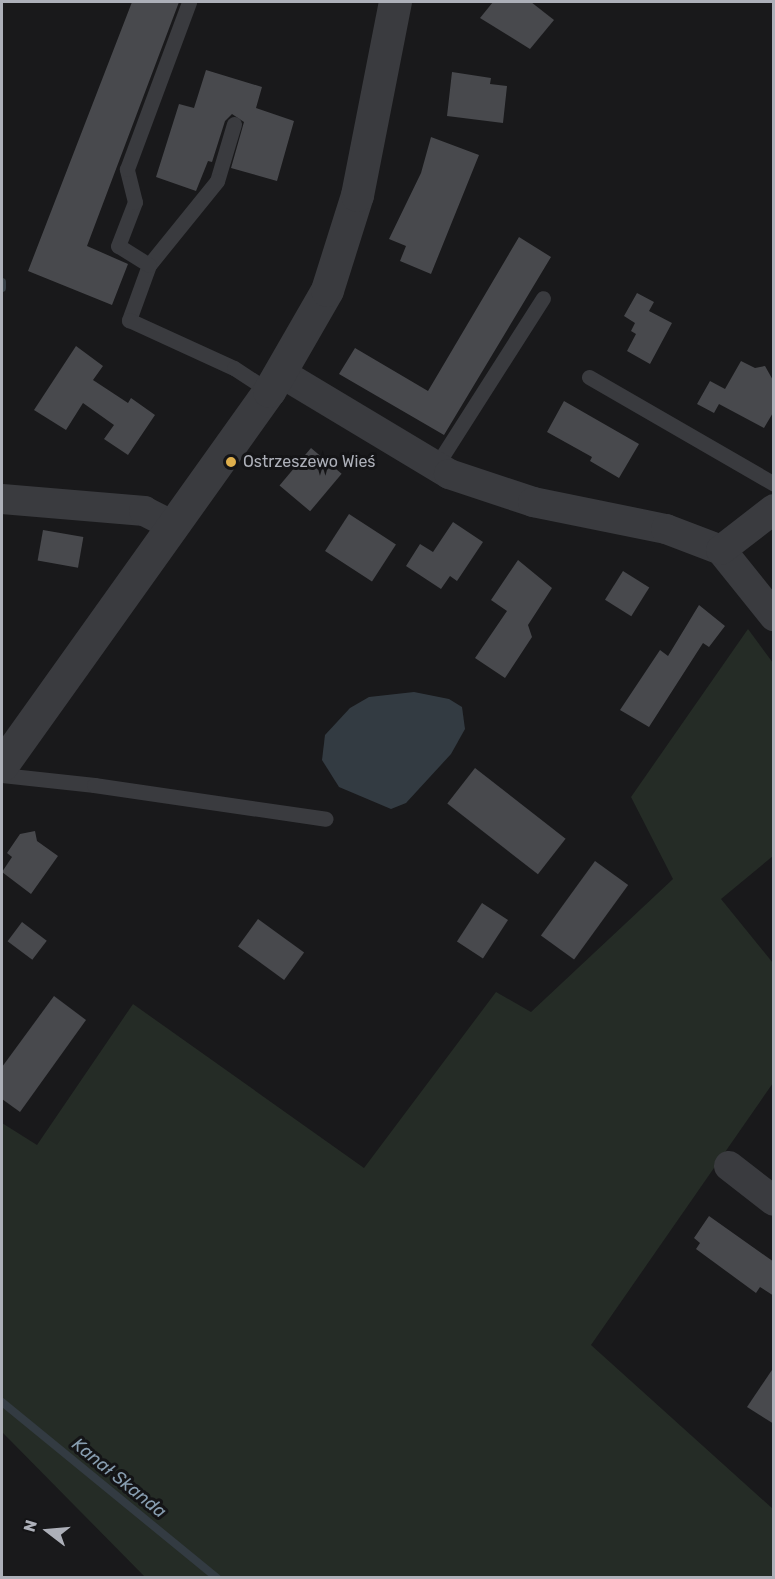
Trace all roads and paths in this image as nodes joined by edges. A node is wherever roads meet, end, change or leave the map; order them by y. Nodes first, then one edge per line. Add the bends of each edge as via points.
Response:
1 (189, 2) edge
2 (395, 2) edge
3 (234, 124) dead end
4 (149, 265) junction
5 (543, 298) dead end
6 (589, 377) dead end
7 (275, 382) junction
8 (436, 466) junction
9 (774, 484) edge
10 (2, 500) edge
11 (774, 509) edge
12 (174, 526) junction
13 (722, 550) junction
14 (774, 615) edge
15 (2, 765) edge
16 (2, 775) edge
17 (326, 819) dead end
18 (729, 1166) dead end
19 (774, 1201) edge

1 - 4 lane via 127,169 135,202 118,246
2 - 7 street via 348,231 327,290
3 - 4 lane via 217,181
4 - 7 lane via 129,320 234,368
5 - 8 lane
6 - 9 lane
7 - 8 street
7 - 12 street
8 - 13 street via 533,502 666,529
10 - 12 street via 144,511
11 - 13 street
12 - 15 street
13 - 14 street
16 - 17 lane via 94,784
18 - 19 street

